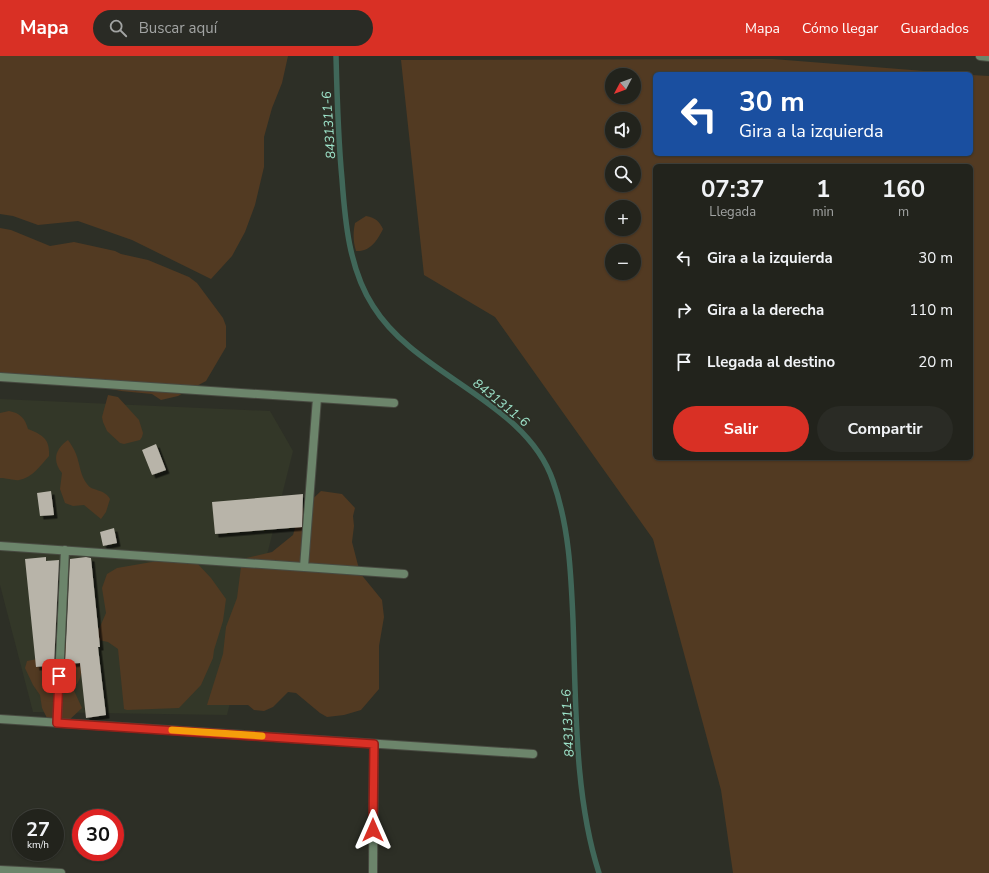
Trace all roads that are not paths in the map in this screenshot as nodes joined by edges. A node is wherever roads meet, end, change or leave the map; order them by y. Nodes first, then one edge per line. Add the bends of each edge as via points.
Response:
1 (980, 56) edge
2 (989, 57) edge
3 (0, 377) edge
4 (317, 398) junction
5 (394, 404) dead end
6 (0, 546) edge
7 (65, 550) junction
8 (304, 567) junction
9 (404, 574) dead end
10 (0, 719) edge
11 (57, 723) junction
12 (374, 744) junction
13 (533, 754) dead end
14 (0, 870) edge
15 (61, 873) edge
16 (373, 873) edge

1 - 2 street
3 - 4 street
4 - 5 street
4 - 8 street
6 - 7 street
7 - 8 street
7 - 11 street
8 - 9 street
10 - 11 street
11 - 12 street
12 - 13 street
12 - 16 street
14 - 15 street

